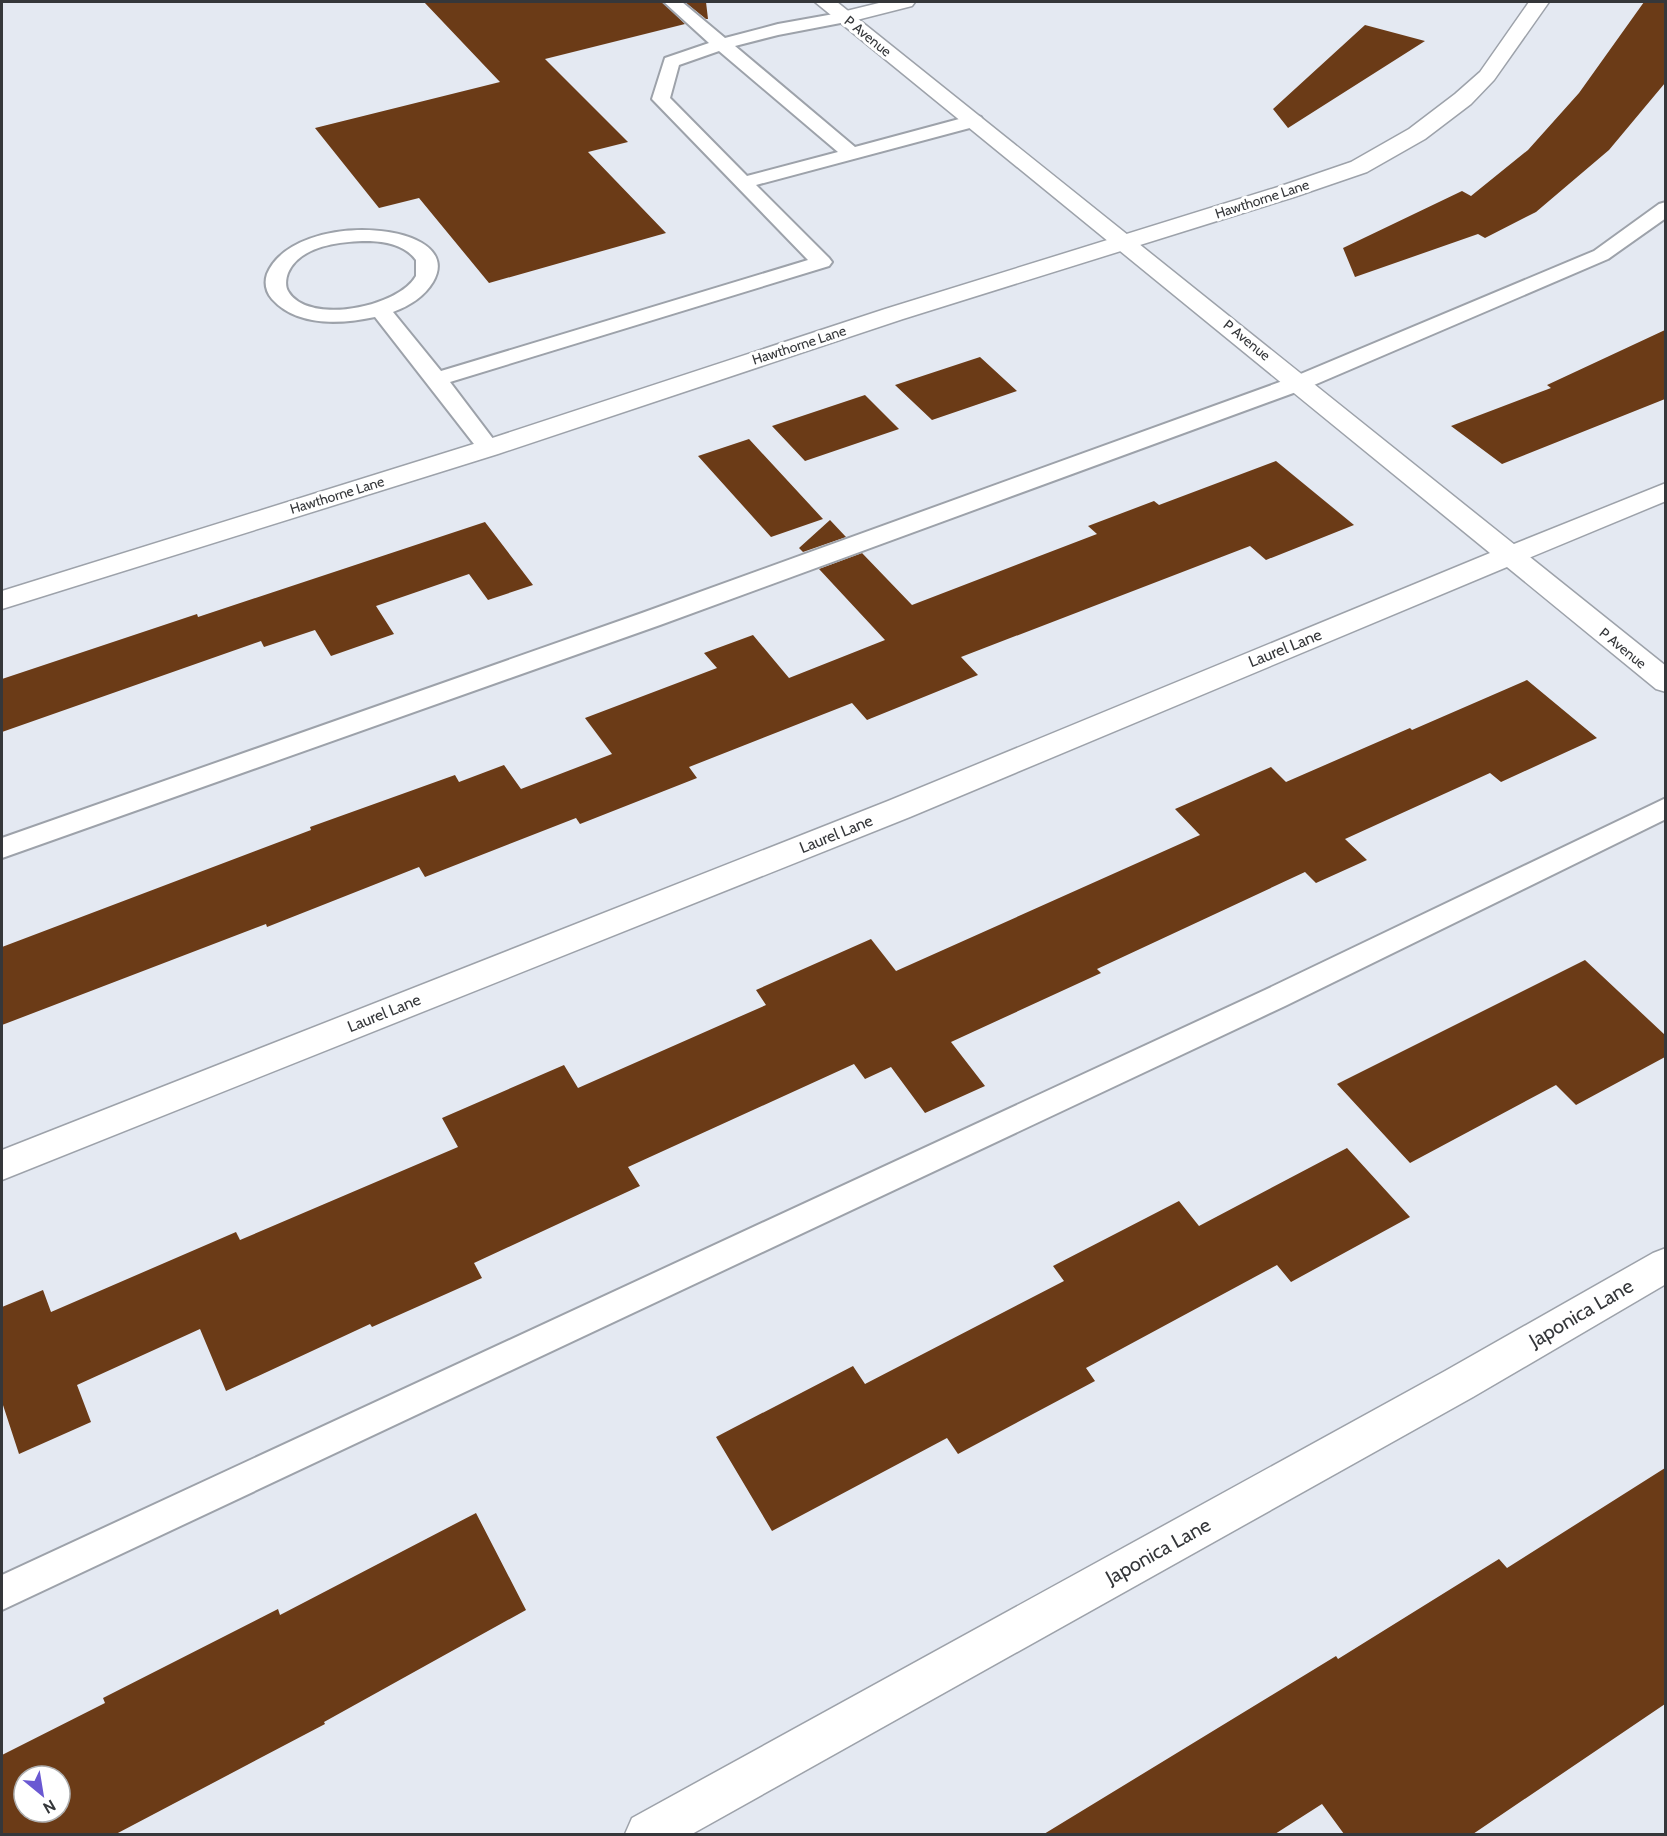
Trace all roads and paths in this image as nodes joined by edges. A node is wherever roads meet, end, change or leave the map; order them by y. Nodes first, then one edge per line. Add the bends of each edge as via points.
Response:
1 (672, 2) edge
2 (905, 2) edge
3 (1539, 2) edge
4 (835, 9) edge
5 (720, 43) junction
6 (974, 121) junction
7 (853, 155) junction
8 (743, 183) junction
9 (1665, 207) edge
10 (1125, 242) junction
11 (381, 310) junction
12 (436, 379) junction
13 (1299, 383) junction
14 (489, 448) junction
15 (1665, 491) edge
16 (1509, 555) junction
17 (2, 600) edge
18 (1665, 682) edge
19 (1665, 807) edge
20 (2, 849) edge
21 (2, 1165) edge
22 (1665, 1264) edge
23 (2, 1593) edge
24 (648, 1834) edge

1 - 5 lane
2 - 4 street
3 - 10 street, Hawthorne Lane via 1487,76 1463,99 1388,153 1286,192
4 - 5 lane via 797,24
4 - 6 street, P Avenue
5 - 7 lane
5 - 8 lane via 671,62 661,99
6 - 7 lane
6 - 10 street, P Avenue
7 - 8 lane
8 - 12 lane via 822,262
9 - 13 lane via 1601,255
10 - 13 street, P Avenue
10 - 14 street, Hawthorne Lane
11 - 11 lane via 331,316 308,312 278,293 275,280 280,267 301,250 334,238 375,235 404,241 419,250 428,262 428,275 419,289 403,301
11 - 12 lane
12 - 14 lane
13 - 16 street, P Avenue
13 - 20 lane
14 - 17 street, Hawthorne Lane
15 - 16 street, Laurel Lane
16 - 18 street, P Avenue
16 - 21 street, Laurel Lane via 899,809
19 - 23 lane via 1275,998
22 - 24 street, Japonica Lane via 1459,1384

